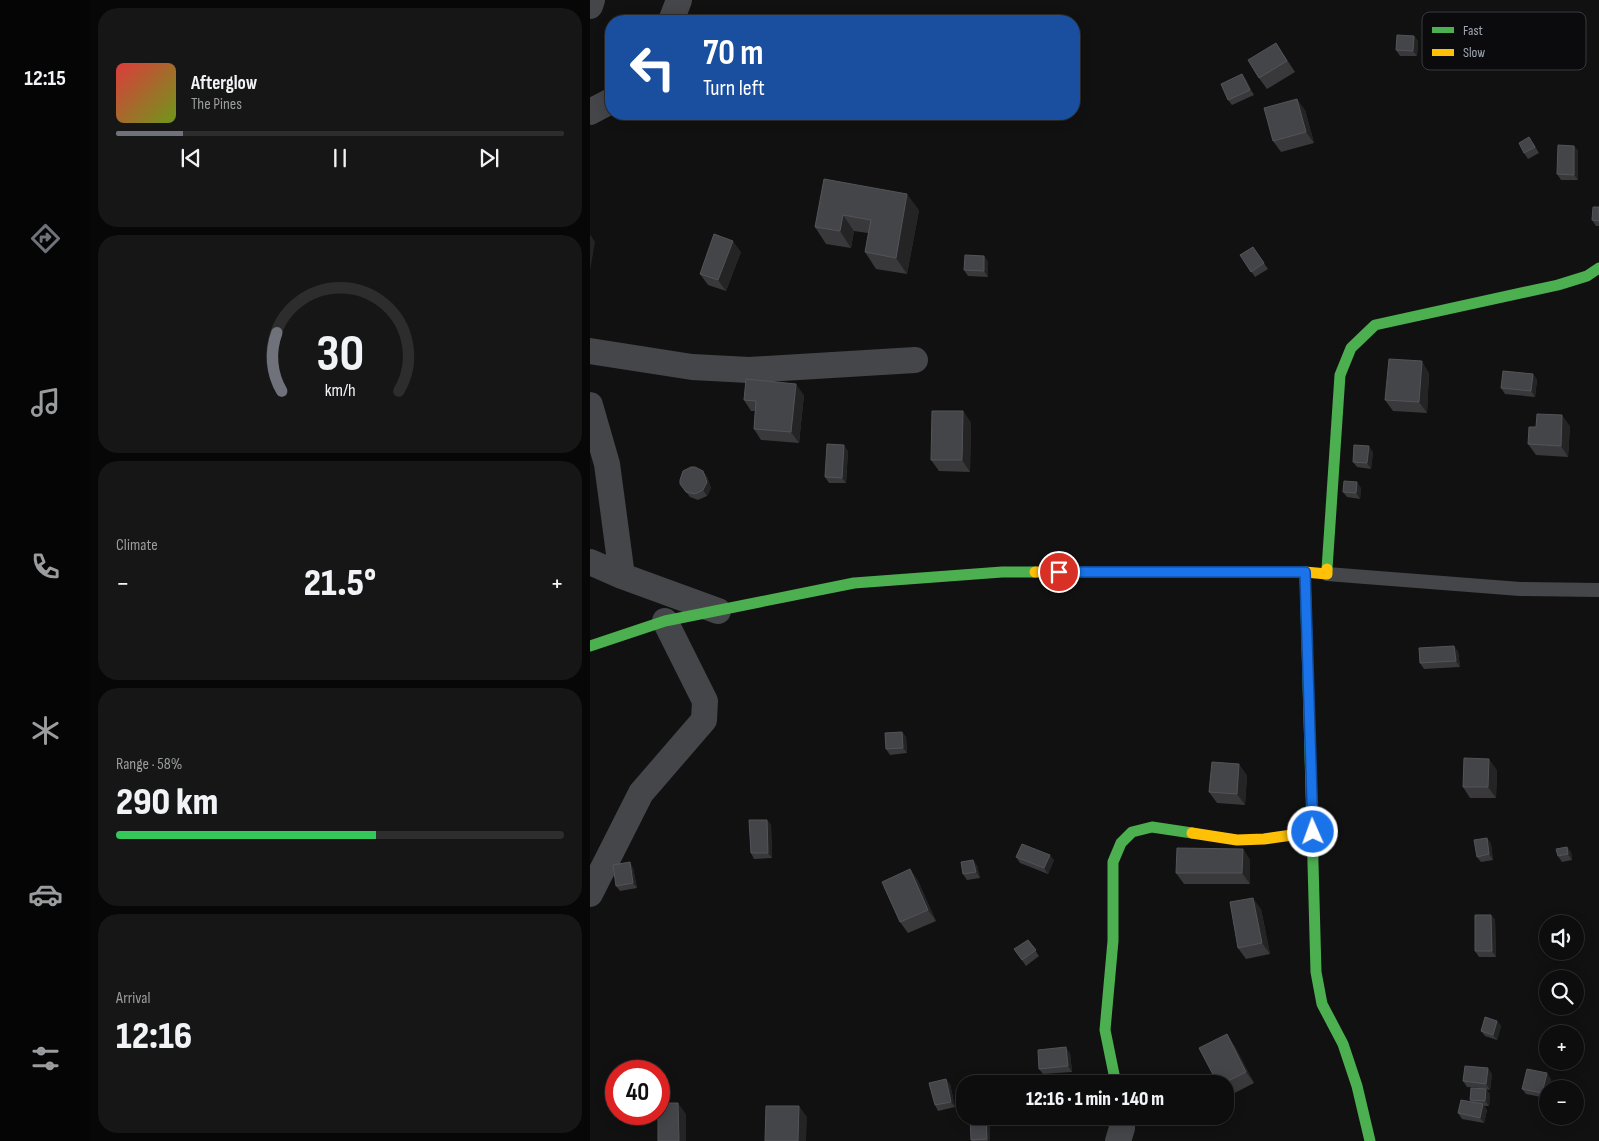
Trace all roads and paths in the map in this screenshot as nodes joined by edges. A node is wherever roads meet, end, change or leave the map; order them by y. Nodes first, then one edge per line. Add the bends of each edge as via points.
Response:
1 (592, 0) edge
2 (679, 0) edge
3 (590, 6) edge
4 (673, 15) edge
5 (605, 104) edge
6 (590, 112) edge
7 (1599, 268) edge
8 (590, 351) edge
9 (915, 360) dead end
10 (590, 406) edge
11 (590, 562) edge
12 (1305, 572) junction
13 (1327, 574) junction
14 (622, 576) junction
15 (1599, 590) edge
16 (718, 611) junction
17 (666, 621) junction
18 (590, 646) edge
19 (1313, 832) junction
20 (590, 894) edge
21 (1114, 1075) edge
22 (1122, 1125) edge
23 (1118, 1141) edge
24 (1370, 1141) edge

1 - 3 street
2 - 4 street
5 - 6 street
7 - 13 street via 1587,276 1558,285 1375,325 1351,348 1340,375
8 - 9 street via 692,367 749,370
10 - 14 street via 607,464
11 - 14 street
12 - 13 street
12 - 16 street via 1002,572 854,583
12 - 19 street
13 - 15 lane via 1484,587
14 - 16 street
16 - 17 street
17 - 18 street
17 - 20 street via 705,701 704,720 641,794
19 - 21 street via 1237,840 1152,827 1132,832 1120,843 1113,862 1114,941 1105,1030
19 - 24 street via 1319,989 1322,1004 1346,1052
22 - 23 street

